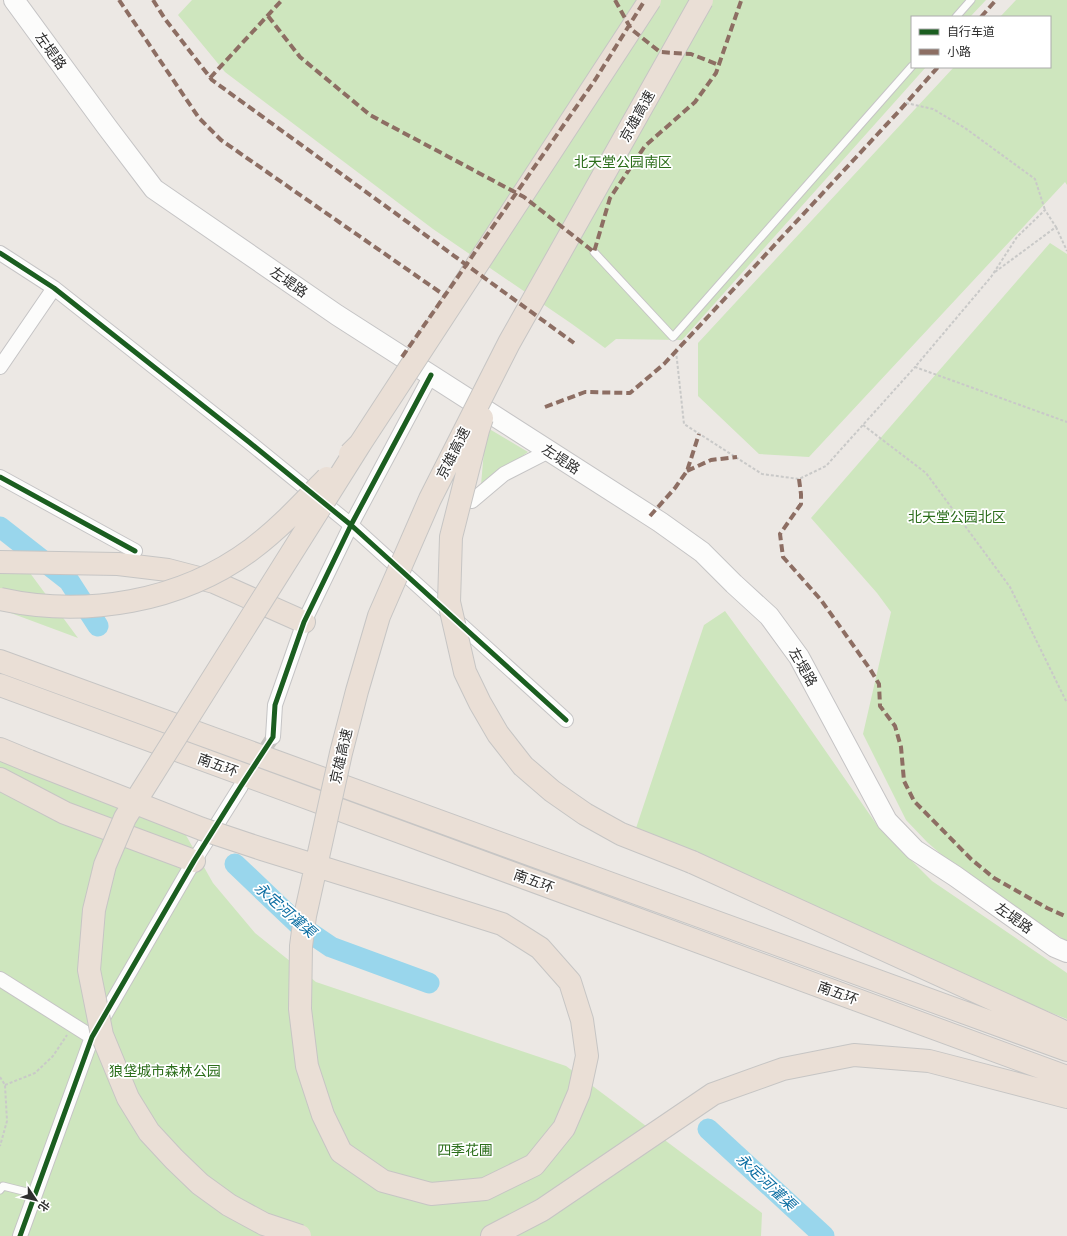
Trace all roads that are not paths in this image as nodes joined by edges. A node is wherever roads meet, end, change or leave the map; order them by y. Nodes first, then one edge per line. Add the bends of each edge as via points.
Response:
1 (14, 0) edge
2 (650, 0) edge
3 (702, 0) edge
4 (970, 0) edge
5 (957, 16) edge
6 (911, 67) edge
7 (594, 252) dead end
8 (0, 253) edge
9 (54, 288) junction
10 (510, 343) junction
11 (0, 367) edge
12 (431, 376) junction
13 (470, 400) junction
14 (360, 444) junction
15 (550, 451) junction
16 (0, 477) edge
17 (351, 525) junction
18 (135, 551) dead end
19 (0, 562) edge
20 (0, 599) edge
21 (304, 622) junction
22 (0, 661) edge
23 (0, 685) edge
24 (566, 720) dead end
25 (273, 737) tunnel mouth
26 (0, 749) edge
27 (0, 779) edge
28 (241, 786) tunnel mouth
29 (194, 861) junction
30 (1067, 952) edge
31 (0, 979) edge
32 (1067, 1033) edge
33 (92, 1037) junction
34 (1067, 1050) edge
35 (1067, 1077) edge
36 (1067, 1097) edge
37 (0, 1190) edge
38 (35, 1194) junction
39 (20, 1236) edge
40 (300, 1236) edge
41 (492, 1236) edge

1 - 12 main road, 左堤路 via 154,189 337,315
2 - 14 highway, bridge
3 - 10 highway, 京雄高速, bridge
4 - 5 lane
6 - 7 lane via 673,337
8 - 9 street
9 - 11 street
9 - 17 street
10 - 26 highway, 京雄高速, bridge via 430,499 380,616 341,753 305,916 301,946 300,1009 307,1066 323,1116 341,1152 383,1181 430,1194 485,1189 534,1165 564,1128 579,1093 587,1056 582,1020 570,982 540,948 502,924 202,829
10 - 32 highway, bridge via 478,430 451,537 449,602 465,672 498,734 523,766 585,814 621,834 692,862
12 - 13 main road, 左堤路
12 - 17 street
13 - 15 main road, 左堤路
13 - 15 street via 474,452 472,501 504,474
14 - 20 highway, bridge via 285,522 252,549 222,569 175,590 122,603 72,608
14 - 40 highway, bridge via 125,818 105,865 94,910 89,970 102,1035 128,1098 149,1132 200,1184 229,1205 264,1224
15 - 30 main road, 左堤路 via 702,552 769,616 799,656 887,821 915,850
16 - 18 street
17 - 21 street
17 - 24 street
19 - 21 highway via 118,564 168,570 214,582
21 - 25 street via 275,704
22 - 34 highway, 南五环
23 - 35 highway, 南五环
27 - 29 highway via 65,812
28 - 29 street
29 - 33 street
31 - 33 street
33 - 38 street
36 - 41 highway via 929,1061 854,1055 783,1069 713,1094 542,1210
37 - 38 lane via 3,1186
38 - 39 street

